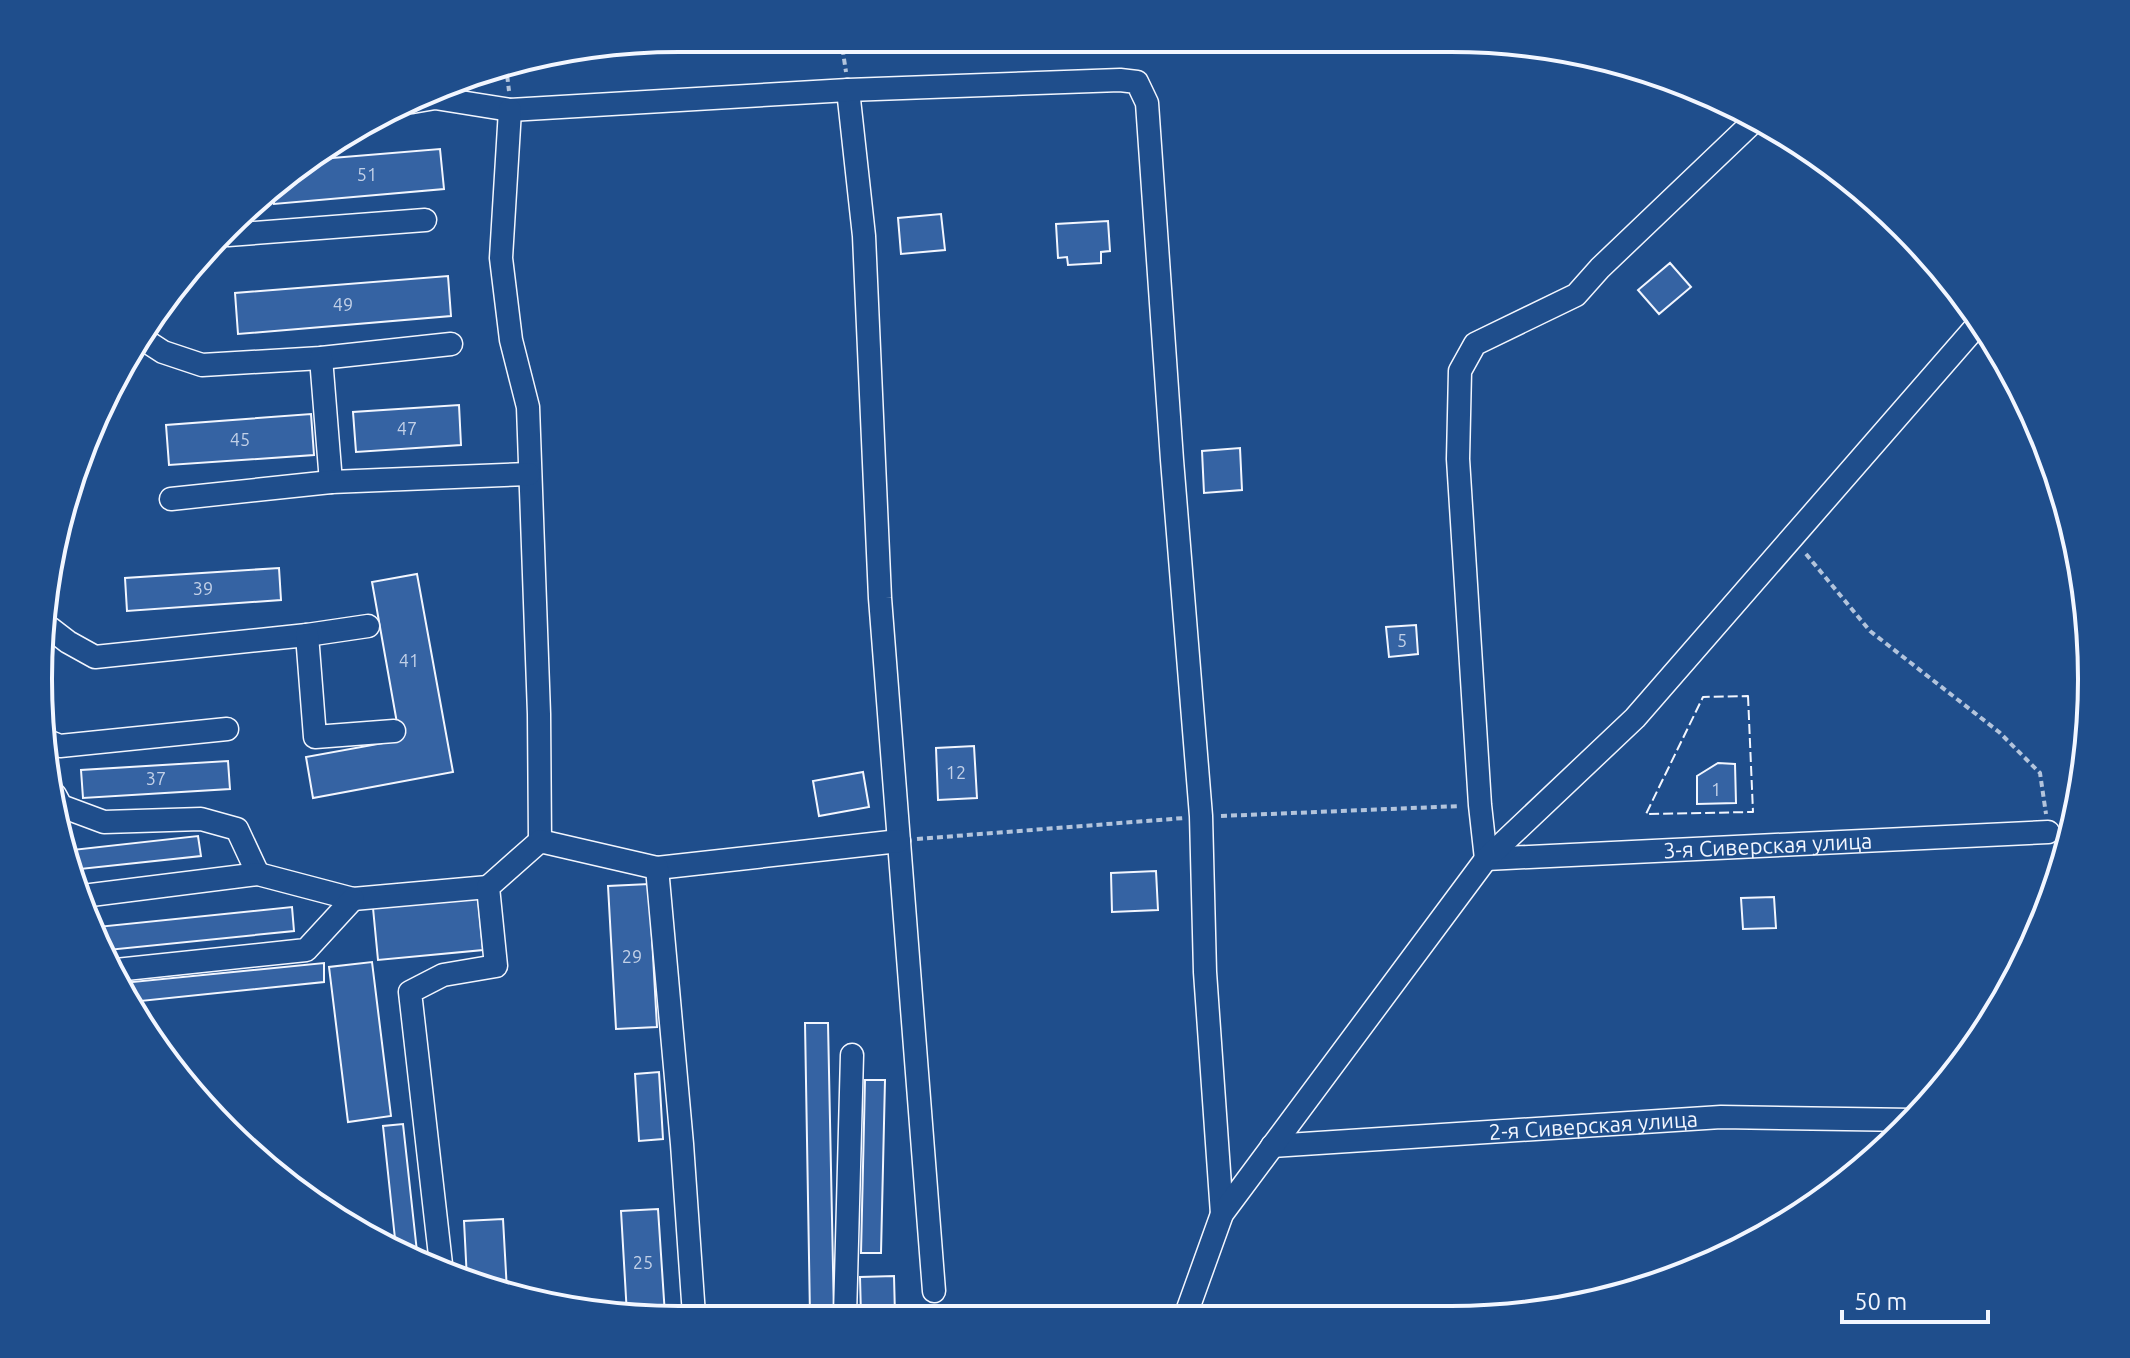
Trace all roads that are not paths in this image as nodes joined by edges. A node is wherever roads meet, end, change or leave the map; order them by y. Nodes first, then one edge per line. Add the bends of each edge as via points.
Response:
1 (848, 90) junction
2 (441, 99) edge
3 (510, 110) junction
4 (1748, 127) edge
5 (425, 220) dead end
6 (238, 234) edge
7 (1972, 331) edge
8 (150, 343) edge
9 (451, 344) dead end
10 (321, 358) junction
11 (529, 474) junction
12 (331, 482) junction
13 (171, 499) dead end
14 (368, 626) dead end
15 (54, 631) edge
16 (307, 635) junction
17 (227, 729) dead end
18 (394, 731) dead end
19 (55, 744) edge
20 (66, 808) edge
21 (2048, 832) road end
22 (540, 841) junction
23 (899, 841) junction
24 (1486, 859) junction
25 (657, 868) junction
26 (258, 874) junction
27 (488, 887) junction
28 (91, 895) edge
29 (353, 899) junction
30 (124, 969) edge
31 (852, 1055) dead end
32 (1896, 1120) edge
33 (1272, 1146) junction
34 (1222, 1214) junction
35 (440, 1259) edge
36 (934, 1291) dead end
37 (693, 1306) edge
38 (845, 1306) edge
39 (1189, 1306) edge

1 - 3 street
1 - 23 street via 864,236 880,598
1 - 34 street via 1120,80 1137,82 1147,103 1201,816 1205,972
2 - 3 street
3 - 11 street via 501,258 511,340 528,407
4 - 24 street via 1576,295 1475,344 1460,371 1458,459
5 - 6 street
7 - 24 street via 1635,718
8 - 10 street via 202,365
9 - 10 street
10 - 12 street
11 - 12 street
11 - 22 street
12 - 13 street
14 - 16 street
15 - 16 street via 95,657
16 - 18 street via 315,737
17 - 19 street
20 - 26 street via 104,822 201,819 237,829
21 - 24 street, 3-я Сиверская улица
22 - 25 street
22 - 27 street
23 - 25 street
23 - 36 street
24 - 33 street
25 - 37 street
26 - 28 street
26 - 29 street
27 - 29 street
27 - 35 street via 496,966 443,975 410,992
29 - 30 street via 306,950
31 - 38 street
32 - 33 street, 2-я Сиверская улица via 1721,1117
33 - 34 street
34 - 39 street

